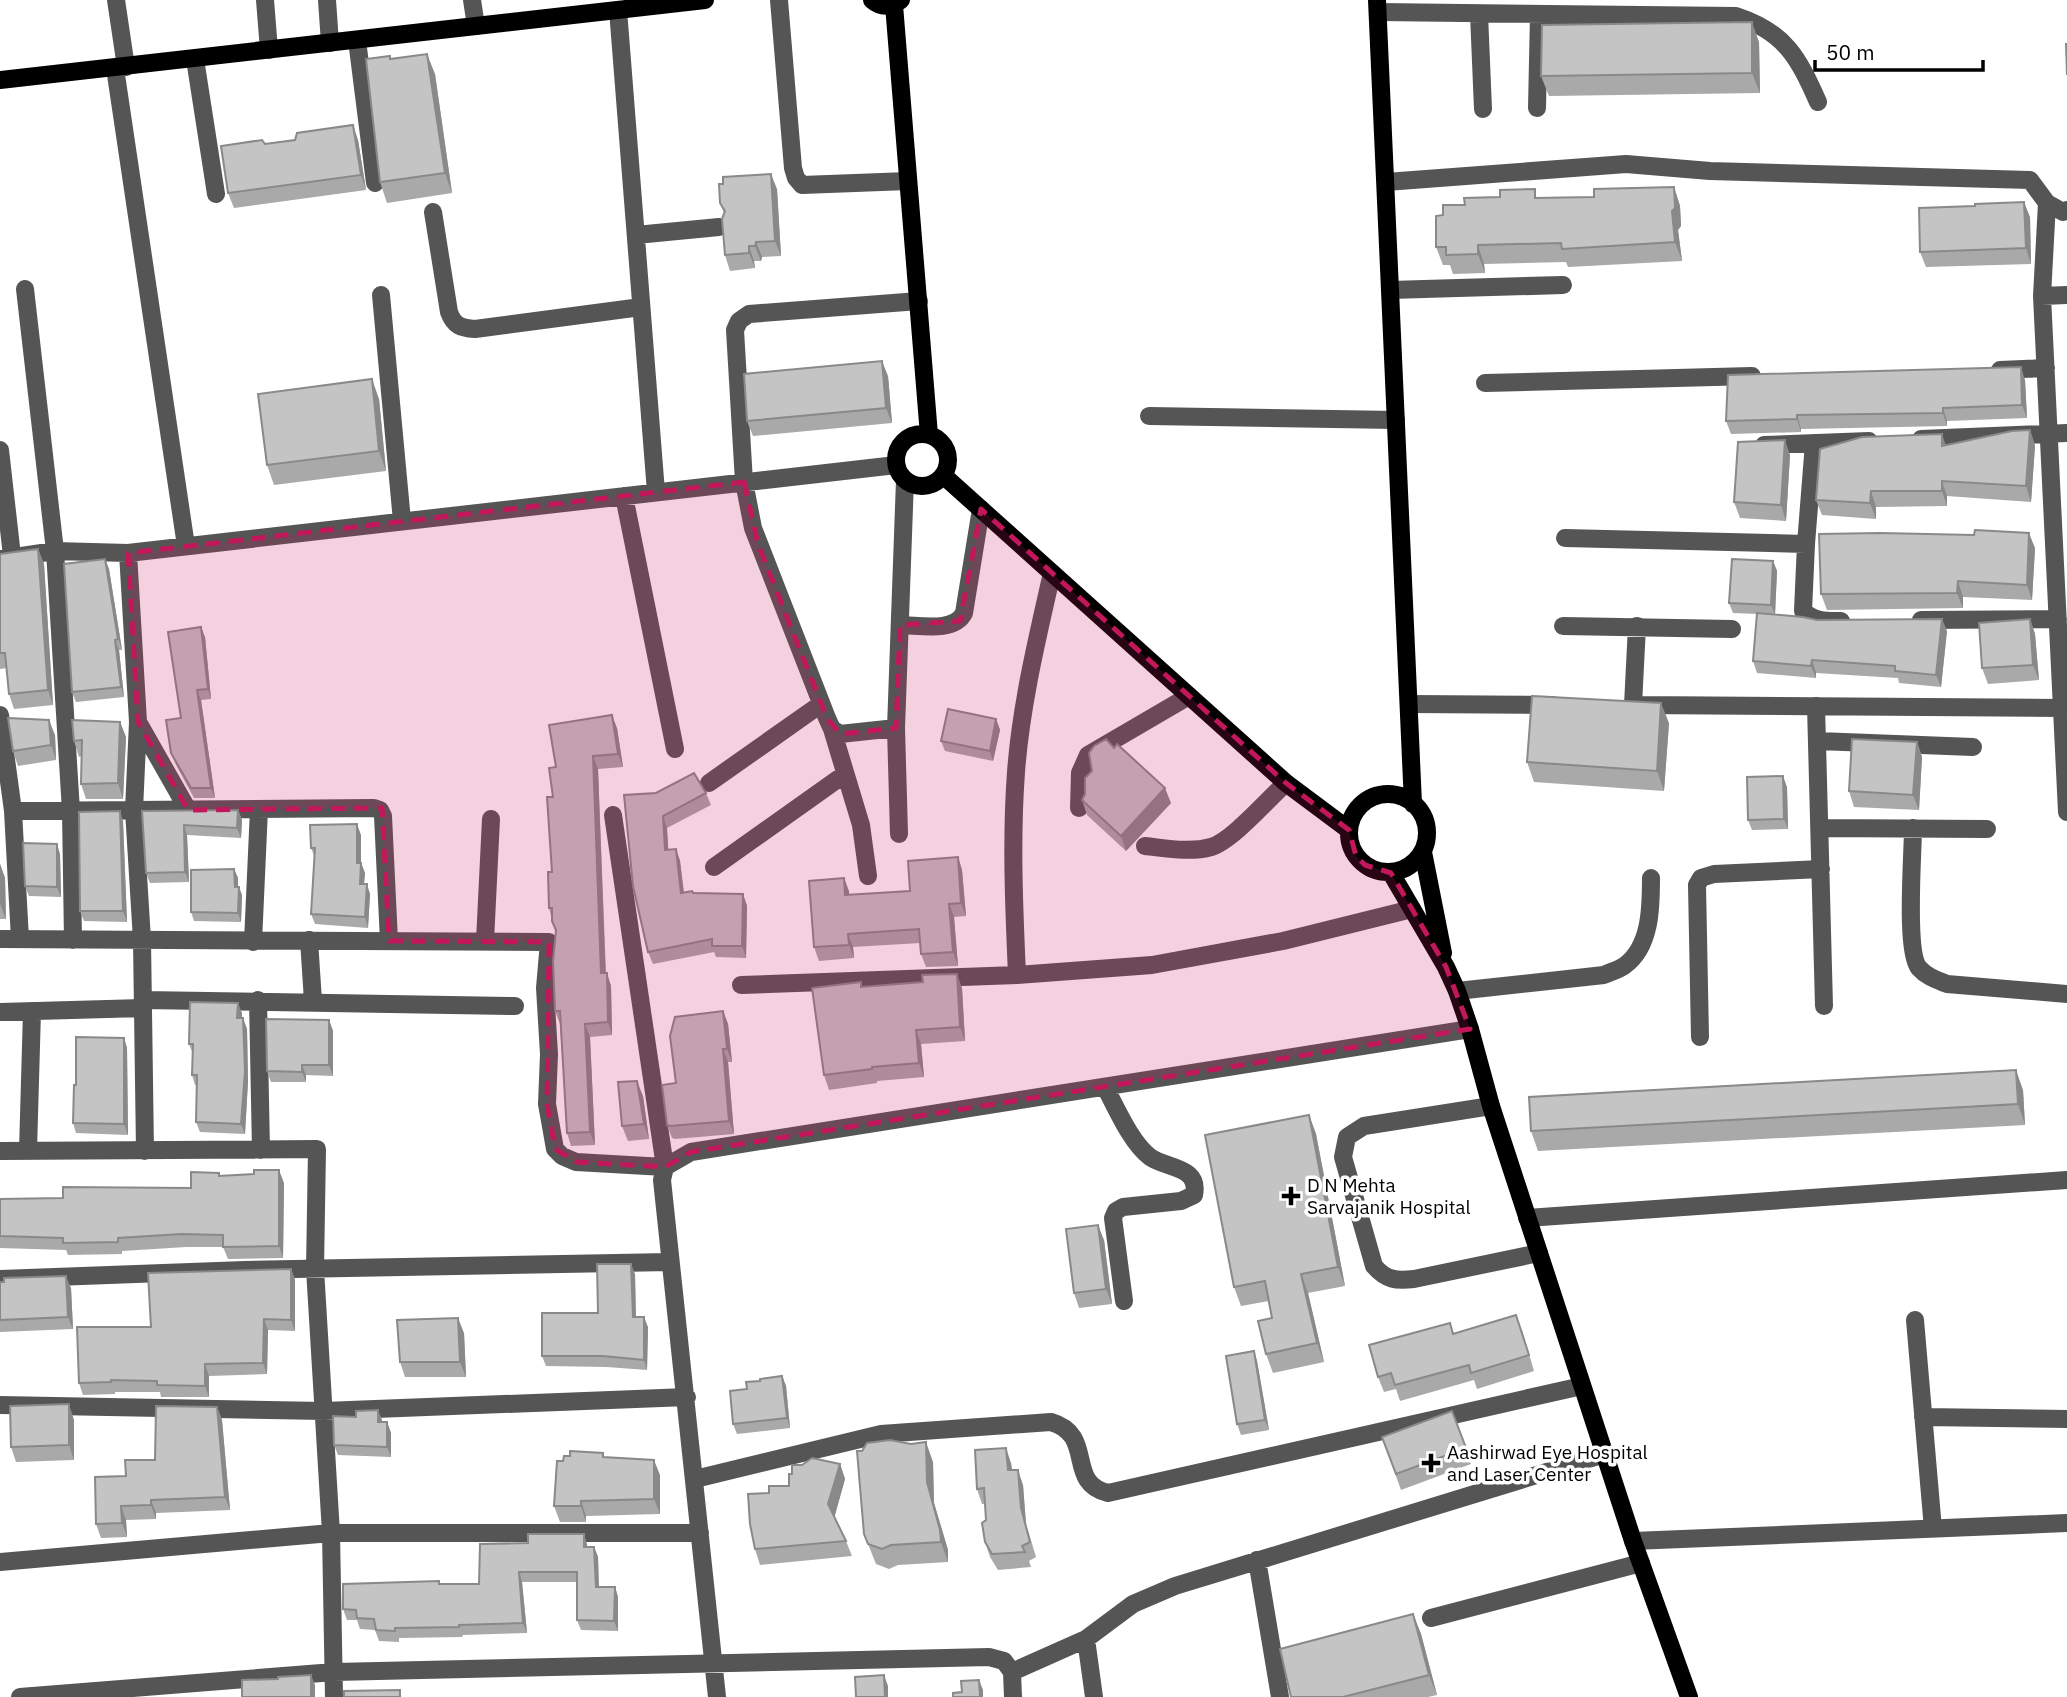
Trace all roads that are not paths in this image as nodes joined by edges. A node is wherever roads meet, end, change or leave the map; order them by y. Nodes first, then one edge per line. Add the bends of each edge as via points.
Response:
1 (116, 0) edge
2 (265, 0) edge
3 (327, 0) edge
4 (472, 0) edge
5 (705, 0) edge
6 (779, 0) edge
7 (872, 0) edge
8 (897, 3) edge
9 (1378, 6) edge
10 (618, 10) junction
11 (1479, 14) junction
12 (1539, 14) junction
13 (476, 26) junction
14 (357, 40) junction
15 (330, 43) junction
16 (269, 50) junction
17 (195, 59) junction
18 (121, 67) junction
19 (0, 80) edge
20 (1818, 102) dead end
21 (1537, 108) dead end
22 (1483, 109) dead end
23 (908, 181) junction
24 (375, 183) edge
25 (1386, 183) junction
26 (216, 194) dead end
27 (2047, 203) junction
28 (2067, 210) edge
29 (433, 212) dead end
30 (719, 227) edge
31 (636, 235) junction
32 (1563, 285) dead end
33 (25, 289) dead end
34 (1390, 290) junction
35 (382, 295) dead end
36 (2067, 295) edge
37 (2042, 296) junction
38 (919, 301) junction
39 (641, 307) junction
40 (2046, 368) junction
41 (1977, 370) edge
42 (1772, 375) edge
43 (1485, 383) dead end
44 (1150, 416) dead end
45 (1396, 420) junction
46 (2058, 433) edge
47 (929, 435) junction
48 (1814, 443) junction
49 (1743, 446) edge
50 (0, 450) edge
51 (900, 473) junction
52 (944, 476) junction
53 (744, 482) junction
54 (656, 492) junction
55 (624, 496) junction
56 (981, 509) junction
57 (402, 522) junction
58 (1565, 538) dead end
59 (1806, 544) junction
60 (186, 546) junction
61 (55, 551) junction
62 (128, 553) junction
63 (6, 557) edge
64 (1052, 573) junction
65 (2061, 574) edge
66 (2058, 619) junction
67 (1905, 620) edge
68 (1863, 621) edge
69 (900, 625) junction
70 (1563, 626) dead end
71 (1637, 626) junction
72 (1732, 629) dead end
73 (1189, 696) junction
74 (821, 704) junction
75 (1409, 704) junction
76 (1577, 705) edge
77 (1816, 706) junction
78 (2062, 708) junction
79 (0, 715) edge
80 (138, 722) junction
81 (896, 728) junction
82 (832, 729) junction
83 (2065, 739) edge
84 (1818, 741) junction
85 (1973, 747) dead end
86 (675, 748) dead end
87 (845, 774) junction
88 (709, 783) dead end
89 (1286, 783) junction
90 (1413, 804) junction
91 (1079, 808) edge
92 (259, 809) junction
93 (71, 810) junction
94 (134, 810) junction
95 (188, 810) junction
96 (13, 811) junction
97 (2067, 812) edge
98 (613, 815) dead end
99 (491, 819) dead end
100 (1820, 828) junction
101 (1913, 828) junction
102 (1987, 829) dead end
103 (1349, 830) junction
104 (900, 834) dead end
105 (1145, 846) dead end
106 (1423, 852) junction
107 (714, 867) dead end
108 (1821, 869) junction
109 (1391, 873) junction
110 (868, 876) dead end
111 (1651, 878) dead end
112 (1412, 909) junction
113 (0, 939) edge
114 (20, 939) junction
115 (73, 940) junction
116 (142, 940) junction
117 (309, 940) junction
118 (389, 941) junction
119 (485, 941) junction
120 (253, 942) junction
121 (1446, 967) junction
122 (1017, 975) junction
123 (741, 985) dead end
124 (1457, 991) junction
125 (2067, 994) edge
126 (258, 1000) junction
127 (313, 1001) junction
128 (143, 1004) junction
129 (515, 1006) dead end
130 (1824, 1006) dead end
131 (32, 1011) junction
132 (0, 1012) edge
133 (1470, 1029) junction
134 (1700, 1037) dead end
135 (1105, 1087) junction
136 (1491, 1106) junction
137 (145, 1150) junction
138 (261, 1150) junction
139 (0, 1151) edge
140 (29, 1151) junction
141 (665, 1167) junction
142 (2067, 1180) edge
143 (1527, 1218) junction
144 (1539, 1253) junction
145 (670, 1262) junction
146 (314, 1269) junction
147 (0, 1279) edge
148 (1124, 1301) dead end
149 (1915, 1320) dead end
150 (1582, 1386) junction
151 (687, 1397) junction
152 (0, 1405) edge
153 (324, 1411) junction
154 (1923, 1417) junction
155 (2067, 1419) edge
156 (1605, 1454) junction
157 (695, 1479) junction
158 (2067, 1523) edge
159 (1933, 1529) junction
160 (331, 1533) junction
161 (700, 1533) junction
162 (1633, 1541) junction
163 (1257, 1560) junction
164 (0, 1562) edge
165 (1641, 1563) junction
166 (1431, 1618) dead end
167 (1086, 1639) junction
168 (712, 1662) junction
169 (334, 1672) junction
170 (1012, 1672) junction
171 (20, 1697) edge
172 (334, 1697) edge
173 (718, 1697) edge
174 (1013, 1697) edge
175 (1094, 1697) edge
176 (1280, 1697) edge
177 (1689, 1697) edge

1 - 18 street
2 - 16 street
3 - 15 street
4 - 13 street
5 - 10 main road
6 - 23 street via 796,178 802,185
7 - 8 main road via 881,5
8 - 23 main road
9 - 11 street
9 - 25 main road
10 - 13 main road
10 - 31 street
11 - 12 street
11 - 22 street
12 - 20 street via 1735,16 1773,34 1791,50
12 - 21 street
13 - 14 main road
14 - 15 main road
14 - 24 street
15 - 16 main road
16 - 17 main road
17 - 18 main road
17 - 26 street
18 - 19 main road
18 - 60 street
23 - 38 main road
25 - 27 street via 1626,164 1710,171 2030,180
25 - 34 main road
27 - 28 street
27 - 37 street
29 - 39 street via 449,312 462,328
30 - 31 street
31 - 39 street
32 - 34 street
33 - 61 street
34 - 45 main road
35 - 57 street
36 - 37 street
37 - 40 street
38 - 47 main road
38 - 53 street via 749,314 739,321 735,330
39 - 54 street
40 - 41 street
40 - 46 street
42 - 43 street
44 - 45 street
45 - 75 main road
46 - 48 street
46 - 65 street
47 - 51 main road via 904,441 896,456
47 - 52 main road via 947,452
48 - 49 street
48 - 59 street
50 - 63 street
51 - 52 main road via 921,487
51 - 53 street
51 - 69 street
52 - 56 main road
53 - 54 street
53 - 74 street via 758,544
54 - 55 street
55 - 57 street
55 - 86 street
56 - 64 main road
56 - 69 street via 960,621
57 - 60 street
58 - 59 street
59 - 68 street via 1803,611 1821,621
60 - 62 street
61 - 62 street
61 - 63 street
61 - 93 street
62 - 80 street
64 - 73 main road
64 - 122 street via 1030,670 1016,771 1012,873
65 - 66 street
66 - 67 street
66 - 78 street
69 - 81 street
70 - 71 street
71 - 72 street
71 - 77 street via 1626,705
73 - 89 main road
73 - 91 street via 1088,755 1080,773
74 - 82 street
74 - 88 street
75 - 76 street
75 - 90 main road
77 - 78 street
77 - 84 street
78 - 83 street
79 - 96 street
80 - 94 street
80 - 95 street
81 - 82 street via 840,734
81 - 104 street
82 - 87 street
83 - 97 street
84 - 85 street
84 - 100 street
87 - 107 street
87 - 110 street via 861,825
89 - 103 main road
89 - 105 street via 1211,847
90 - 103 main road via 1391,795 1379,796 1359,808
90 - 106 main road via 1427,826
92 - 95 street
92 - 118 street via 380,810
92 - 120 street
93 - 94 street
93 - 96 street
93 - 115 street
94 - 95 street
94 - 116 street
96 - 114 street
98 - 141 street
99 - 119 street
100 - 101 street
100 - 108 street
101 - 102 street
101 - 125 street via 1911,947 1917,967 1931,979 1947,984
103 - 109 main road via 1356,856 1377,871
106 - 109 main road via 1409,866
106 - 121 main road
108 - 130 street
108 - 134 street via 1701,878 1697,885
109 - 112 main road
111 - 124 street via 1651,911 1641,946 1625,965 1604,975
112 - 121 main road
112 - 122 street via 1283,941 1152,965
113 - 114 street
114 - 115 street
115 - 116 street
116 - 120 street
116 - 128 street
117 - 118 street
117 - 120 street
117 - 127 street
118 - 119 street
119 - 141 street via 549,942 547,1104 555,1149 576,1163
121 - 124 main road
122 - 123 street
124 - 133 main road
126 - 127 street
126 - 128 street
126 - 138 street
127 - 129 street
128 - 131 street
128 - 137 street
131 - 132 street
131 - 140 street
133 - 135 street
133 - 136 main road
135 - 141 street via 691,1152
135 - 148 street via 1139,1147 1151,1158 1179,1167 1196,1187 1194,1195 1181,1200 1116,1211 1113,1218
136 - 143 main road
136 - 144 street via 1364,1126 1347,1136 1343,1157 1374,1266 1383,1276 1414,1279
137 - 138 street
137 - 140 street
138 - 146 street via 317,1149
139 - 140 street
141 - 145 street via 662,1180
142 - 143 street
143 - 144 main road
144 - 150 main road
145 - 146 street
145 - 151 street
146 - 147 street
146 - 153 street
149 - 154 street
150 - 156 main road
150 - 157 street via 1108,1493 1096,1490 1086,1479 1073,1436 1065,1426 1051,1422 881,1434
151 - 153 street
151 - 157 street
152 - 153 street
153 - 160 street
154 - 155 street
154 - 159 street
156 - 162 main road
156 - 163 street
157 - 161 street
158 - 159 street
159 - 162 street
160 - 161 street
160 - 164 street
160 - 169 street
161 - 168 street
162 - 165 main road
163 - 167 street via 1133,1604
163 - 176 street
165 - 166 street
165 - 177 main road
167 - 170 street
167 - 175 street
168 - 169 street
168 - 170 street via 989,1657 1004,1661
168 - 173 street
169 - 171 street
169 - 172 street
170 - 174 street

